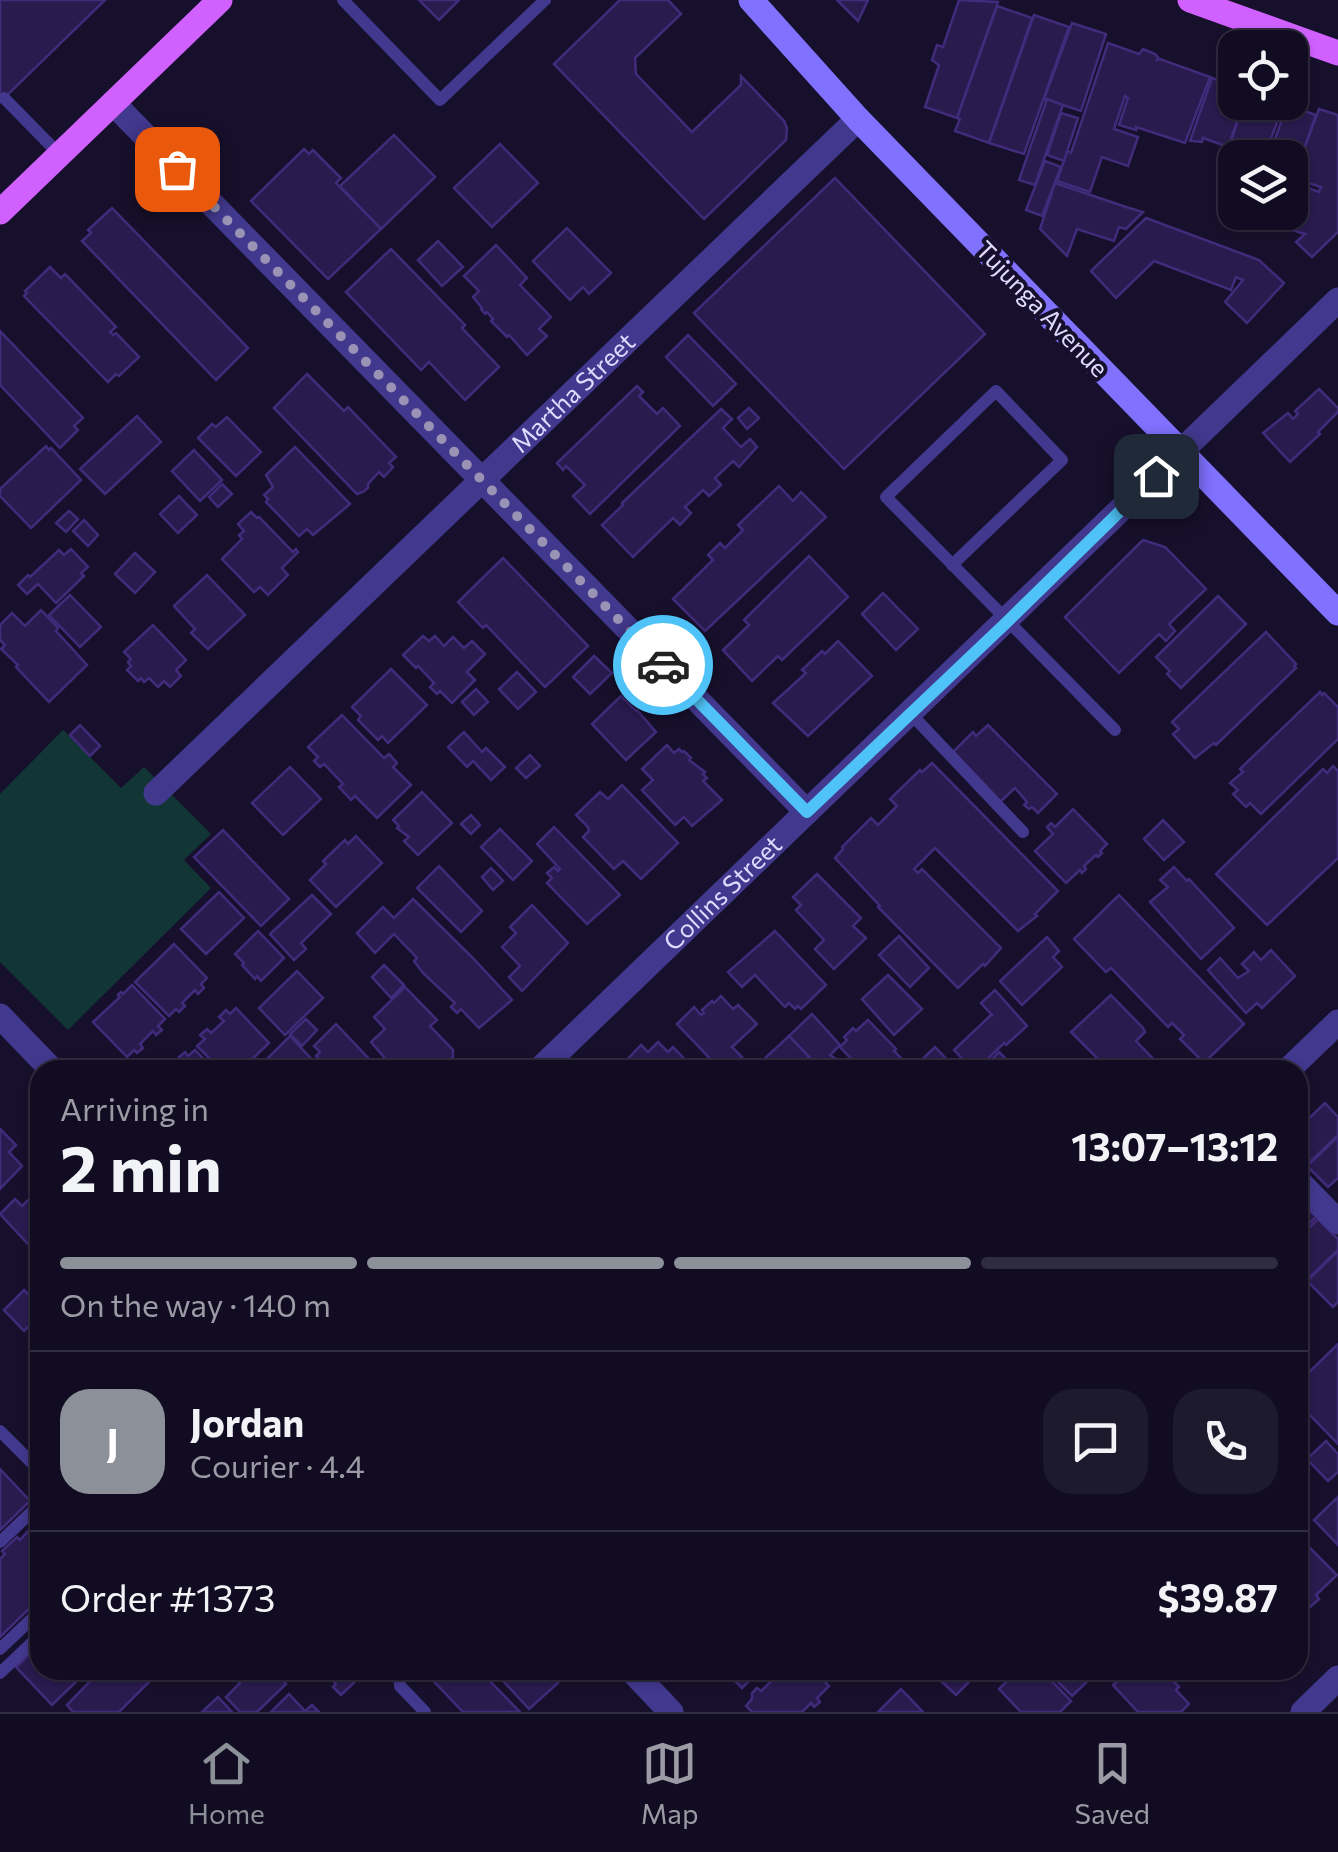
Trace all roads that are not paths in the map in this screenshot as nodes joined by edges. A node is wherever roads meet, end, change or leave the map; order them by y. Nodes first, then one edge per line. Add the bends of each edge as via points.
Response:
1 (220, 0) edge
2 (343, 0) edge
3 (546, 0) edge
4 (751, 0) edge
5 (1190, 0) edge
6 (1338, 54) edge
7 (4, 98) dead end
8 (113, 104) junction
9 (858, 119) junction
10 (60, 155) junction
11 (2, 205) edge
12 (1338, 300) edge
13 (1180, 451) junction
14 (482, 479) junction
15 (952, 565) junction
16 (1338, 614) edge
17 (1007, 622) junction
18 (911, 714) junction
19 (1115, 730) dead end
20 (156, 792) dead end
21 (807, 812) junction
22 (1022, 832) dead end
23 (0, 1016) edge
24 (1338, 1022) edge
25 (42, 1060) edge
26 (549, 1060) edge
27 (1298, 1060) edge
28 (1308, 1191) edge
29 (1338, 1222) edge
30 (0, 1430) edge
31 (30, 1461) edge
32 (30, 1514) edge
33 (0, 1542) edge
34 (30, 1620) edge
35 (30, 1644) edge
36 (0, 1649) edge
37 (0, 1673) edge
38 (1338, 1678) edge
39 (400, 1680) edge
40 (641, 1680) edge
41 (425, 1712) edge
42 (671, 1712) edge
43 (1303, 1712) edge

1 - 8 main road
2 - 3 lane via 440,100
4 - 9 street, Tujunga Avenue
5 - 6 main road
7 - 10 lane
8 - 10 main road
8 - 14 street
9 - 13 street, Tujunga Avenue
9 - 14 street, Martha Street
10 - 11 main road
12 - 13 street, Collins Street
13 - 16 street, Tujunga Avenue
13 - 17 street, Collins Street
14 - 20 street, Martha Street
14 - 21 street
15 - 15 lane via 886,497 996,390 1062,460
15 - 17 lane
17 - 18 street, Collins Street
17 - 19 lane
18 - 21 street, Collins Street
18 - 22 lane
21 - 26 street, Collins Street
23 - 25 street
24 - 27 street
28 - 29 street
30 - 31 lane
32 - 33 lane
34 - 36 lane
35 - 37 lane
38 - 43 street
39 - 41 lane
40 - 42 street

